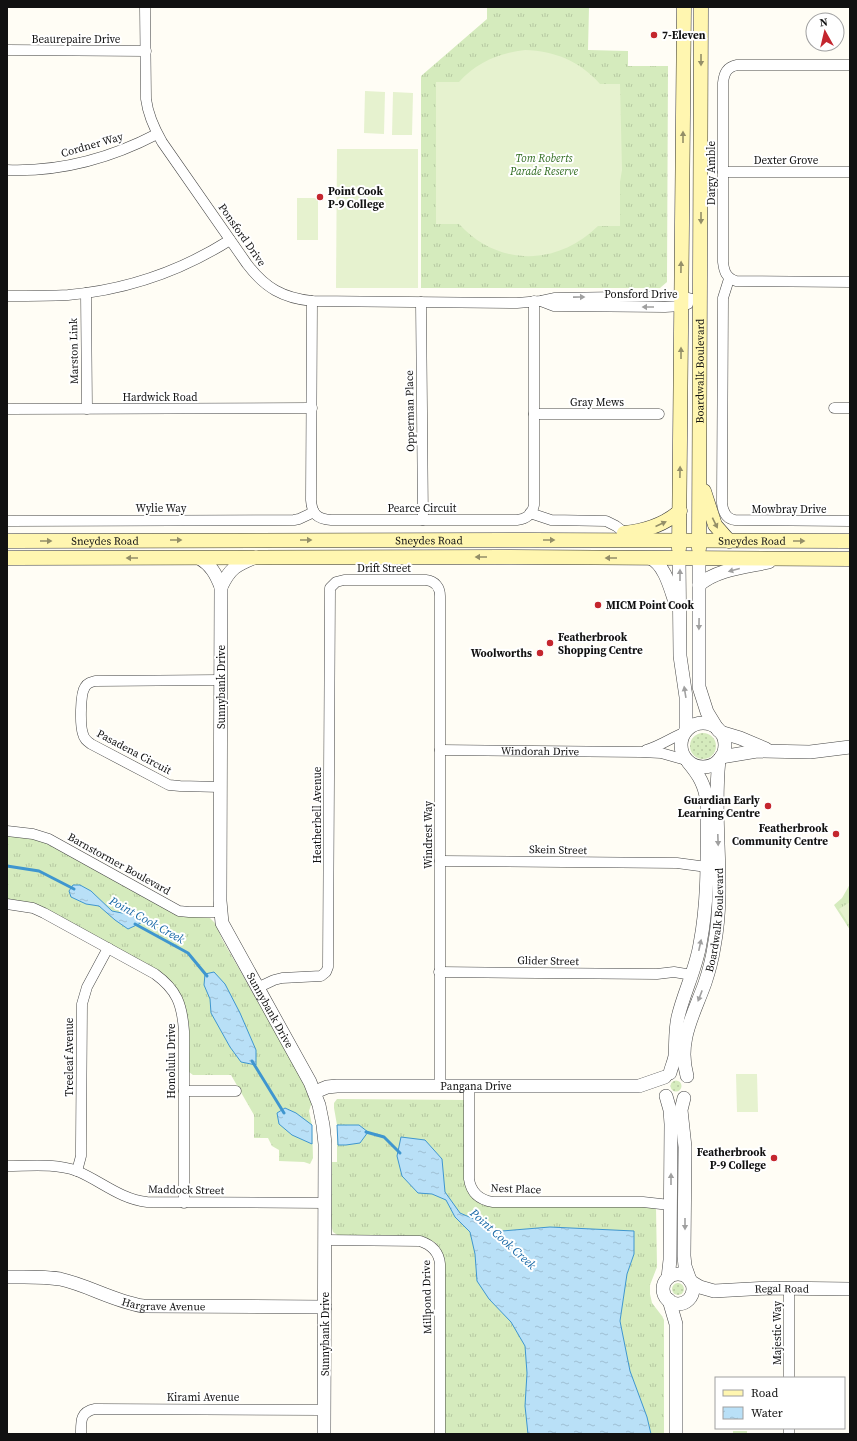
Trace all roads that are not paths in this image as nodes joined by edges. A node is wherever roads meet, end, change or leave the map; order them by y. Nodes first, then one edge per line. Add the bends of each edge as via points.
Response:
1 (145, 7) edge
2 (684, 7) edge
3 (701, 7) edge
4 (7, 50) edge
5 (146, 51) junction
6 (850, 65) edge
7 (157, 134) junction
8 (7, 170) edge
9 (723, 172) junction
10 (850, 172) edge
11 (230, 240) junction
12 (729, 279) junction
13 (850, 282) edge
14 (86, 293) junction
15 (7, 296) edge
16 (312, 301) junction
17 (538, 301) junction
18 (681, 301) junction
19 (700, 301) junction
20 (421, 302) junction
21 (312, 408) junction
22 (834, 408) dead end
23 (850, 408) edge
24 (7, 409) edge
25 (87, 409) junction
26 (534, 414) junction
27 (659, 414) dead end
28 (700, 475) junction
29 (680, 511) junction
30 (314, 512) junction
31 (530, 514) junction
32 (423, 520) junction
33 (7, 521) edge
34 (850, 522) edge
35 (630, 537) junction
36 (461, 540) junction
37 (679, 540) junction
38 (7, 541) edge
39 (698, 541) junction
40 (729, 541) junction
41 (850, 541) edge
42 (256, 557) junction
43 (511, 557) junction
44 (7, 558) edge
45 (199, 558) junction
46 (650, 558) junction
47 (679, 558) junction
48 (699, 558) junction
49 (786, 559) junction
50 (850, 559) edge
51 (437, 585) joint
52 (699, 585) junction
53 (331, 586) joint
54 (221, 587) junction
55 (679, 615) junction
56 (221, 680) junction
57 (685, 731) junction
58 (719, 731) junction
59 (850, 748) edge
60 (440, 750) junction
61 (770, 751) junction
62 (641, 752) junction
63 (720, 759) junction
64 (687, 761) junction
65 (220, 787) junction
66 (7, 830) edge
67 (440, 861) junction
68 (706, 863) junction
69 (7, 904) edge
70 (220, 912) junction
71 (108, 948) junction
72 (439, 972) junction
73 (691, 978) junction
74 (257, 988) junction
75 (667, 1075) junction
76 (687, 1076) junction
77 (440, 1086) junction
78 (469, 1086) junction
79 (639, 1086) junction
80 (184, 1091) junction
81 (236, 1091) dead end
82 (315, 1092) junction
83 (666, 1096) junction
84 (684, 1098) junction
85 (7, 1166) edge
86 (77, 1171) junction
87 (670, 1202) junction
88 (184, 1203) junction
89 (325, 1203) junction
90 (325, 1240) junction
91 (7, 1277) edge
92 (668, 1278) junction
93 (690, 1281) junction
94 (789, 1289) junction
95 (850, 1289) edge
96 (714, 1291) junction
97 (688, 1299) junction
98 (669, 1300) junction
99 (325, 1307) junction
100 (676, 1324) junction
101 (789, 1377) edge
102 (324, 1410) junction
103 (81, 1434) edge
104 (324, 1434) edge
105 (440, 1434) edge
106 (676, 1434) edge

1 - 5 street, Ponsford Drive
18 -> 2 main road, Boardwalk Boulevard
3 -> 19 main road, Boardwalk Boulevard
4 - 5 street, Beaurepaire Drive
5 - 7 street, Ponsford Drive via 146,99
6 - 9 street, Dargy Amble via 737,64 728,68 723,79
7 - 8 street, Cordner Way via 107,155 75,164
7 - 11 street, Ponsford Drive
9 - 10 street, Dexter Grove
9 - 12 street, Dargy Amble via 723,262 724,271
11 - 14 street via 165,273 131,284
11 - 16 street, Ponsford Drive via 252,272 267,286 290,297
12 - 13 street via 739,282
12 - 34 street, Mowbray Drive via 723,306 724,513 732,520
14 - 15 street
14 - 25 street, Marston Link
16 - 20 street, Ponsford Drive
16 - 21 street
17 - 18 street, Ponsford Drive via 554,306
17 - 20 street, Ponsford Drive
17 - 26 street
18 - 19 street, Ponsford Drive
29 -> 18 main road, Boardwalk Boulevard
19 - 28 main road, Boardwalk Boulevard
20 - 32 street, Opperman Place
21 - 25 street, Hardwick Road
21 - 30 street via 311,500
22 - 23 street
24 - 25 street, Hardwick Road
26 - 27 street, Gray Mews
26 - 31 street via 534,503
28 - 39 main road, Boardwalk Boulevard
28 -> 40 main road via 713,521 719,532
35 -> 29 main road via 668,521
29 - 37 main road, Boardwalk Boulevard
30 - 32 street, Pearce Circuit via 319,517 328,519
30 - 33 street, Wylie Way via 294,520
31 - 32 street, Pearce Circuit via 517,520
31 - 35 street via 551,520 606,521
36 -> 35 main road, Sneydes Road
35 - 37 main road, Sneydes Road
38 -> 36 main road, Sneydes Road
36 - 43 main road via 496,545
37 - 39 main road, Sneydes Road
37 - 47 main road, Boardwalk Boulevard
39 - 40 main road, Sneydes Road
39 - 48 main road, Boardwalk Boulevard
40 -> 41 main road, Sneydes Road
43 -> 42 main road, Sneydes Road
42 - 45 main road, Sneydes Road
42 - 54 street via 232,570
46 -> 43 main road, Sneydes Road
45 -> 44 main road, Sneydes Road
45 - 54 street, Sunnybank Drive via 214,571
46 - 47 main road, Sneydes Road
46 - 55 street via 661,568
47 - 48 main road, Sneydes Road
55 -> 47 street, Boardwalk Boulevard
48 - 49 main road, Sneydes Road
48 - 52 street, Boardwalk Boulevard
49 - 50 main road, Sneydes Road
49 -> 52 street via 726,572
51 - 53 street, Drift Street via 426,580 344,580
51 - 60 street, Windrest Way via 440,596
52 -> 58 street, Boardwalk Boulevard via 699,687 707,712
53 - 74 street, Heatherbell Avenue via 328,967 321,976 282,978
54 - 56 street, Sunnybank Drive
57 -> 55 street, Boardwalk Boulevard via 686,697 680,656
56 - 65 street, Sunnybank Drive
56 - 65 street, Pasadena Circuit via 95,681 85,686 82,695 82,732 91,744 164,783
57 - 58 street via 699,724 713,726
57 - 62 street, Windorah Drive via 658,747
57 - 64 street via 680,747
58 - 61 street
58 - 63 street via 725,745
59 - 61 street via 810,752
60 - 62 street, Windorah Drive
60 - 67 street, Windrest Way
61 - 63 street via 748,752
62 - 64 street, Windorah Drive via 661,753
63 - 64 street via 708,767 701,768
63 -> 76 street, Boardwalk Boulevard via 717,790 720,883 718,925 711,964 684,1043 683,1059
64 - 68 street, Boardwalk Boulevard via 700,776 706,793
65 - 70 street, Sunnybank Drive
66 - 70 street, Barnstormer Boulevard via 49,839 179,911
67 - 68 street, Skein Street
67 - 72 street, Windrest Way
73 -> 68 street, Boardwalk Boulevard via 704,920
69 - 71 street, Honolulu Drive via 37,910
70 - 74 street, Sunnybank Drive via 226,933
71 - 80 street, Honolulu Drive via 161,979 178,999 184,1031
71 - 86 street, Treeleaf Avenue via 87,987 82,1004 81,1146
72 - 73 street, Glider Street via 657,974
72 - 77 street, Windrest Way
73 - 75 street, Boardwalk Boulevard via 677,1020 674,1057
74 - 82 street, Sunnybank Drive
75 - 76 street via 678,1072
75 - 79 street, Pangana Drive
75 - 83 street via 662,1086
76 - 84 street via 691,1087
77 - 78 street, Pangana Drive
77 - 82 street, Pangana Drive via 337,1086
78 - 79 street, Pangana Drive
78 - 87 street, Nest Place via 469,1179 471,1188 487,1201
79 - 83 street, Pangana Drive
80 - 81 street
80 - 88 street, Honolulu Drive
82 - 89 street, Sunnybank Drive via 324,1134
83 - 84 street via 675,1100
87 -> 83 street via 671,1124
84 -> 93 street via 681,1110 685,1147 684,1256
85 - 86 street, Maddock Street via 51,1166
86 - 88 street, Maddock Street via 129,1199
87 - 92 street
88 - 89 street, Maddock Street
89 - 90 street, Sunnybank Drive
90 - 99 street, Sunnybank Drive
90 - 105 street, Millpond Drive via 420,1241 437,1252 440,1264
91 - 99 street, Hargrave Avenue via 60,1280 120,1301 143,1306
92 - 93 street via 677,1274
92 - 98 street via 663,1289
93 - 96 street, Regal Road
93 - 97 street via 692,1290
94 - 95 street, Regal Road
94 - 96 street, Regal Road
94 - 101 street, Majestic Way
96 - 97 street, Regal Road
97 - 98 street via 678,1304
97 - 100 street
98 - 100 street
99 - 102 street, Sunnybank Drive
100 - 106 street
102 - 103 street, Kirami Avenue via 100,1409 84,1414
102 - 104 street, Sunnybank Drive

